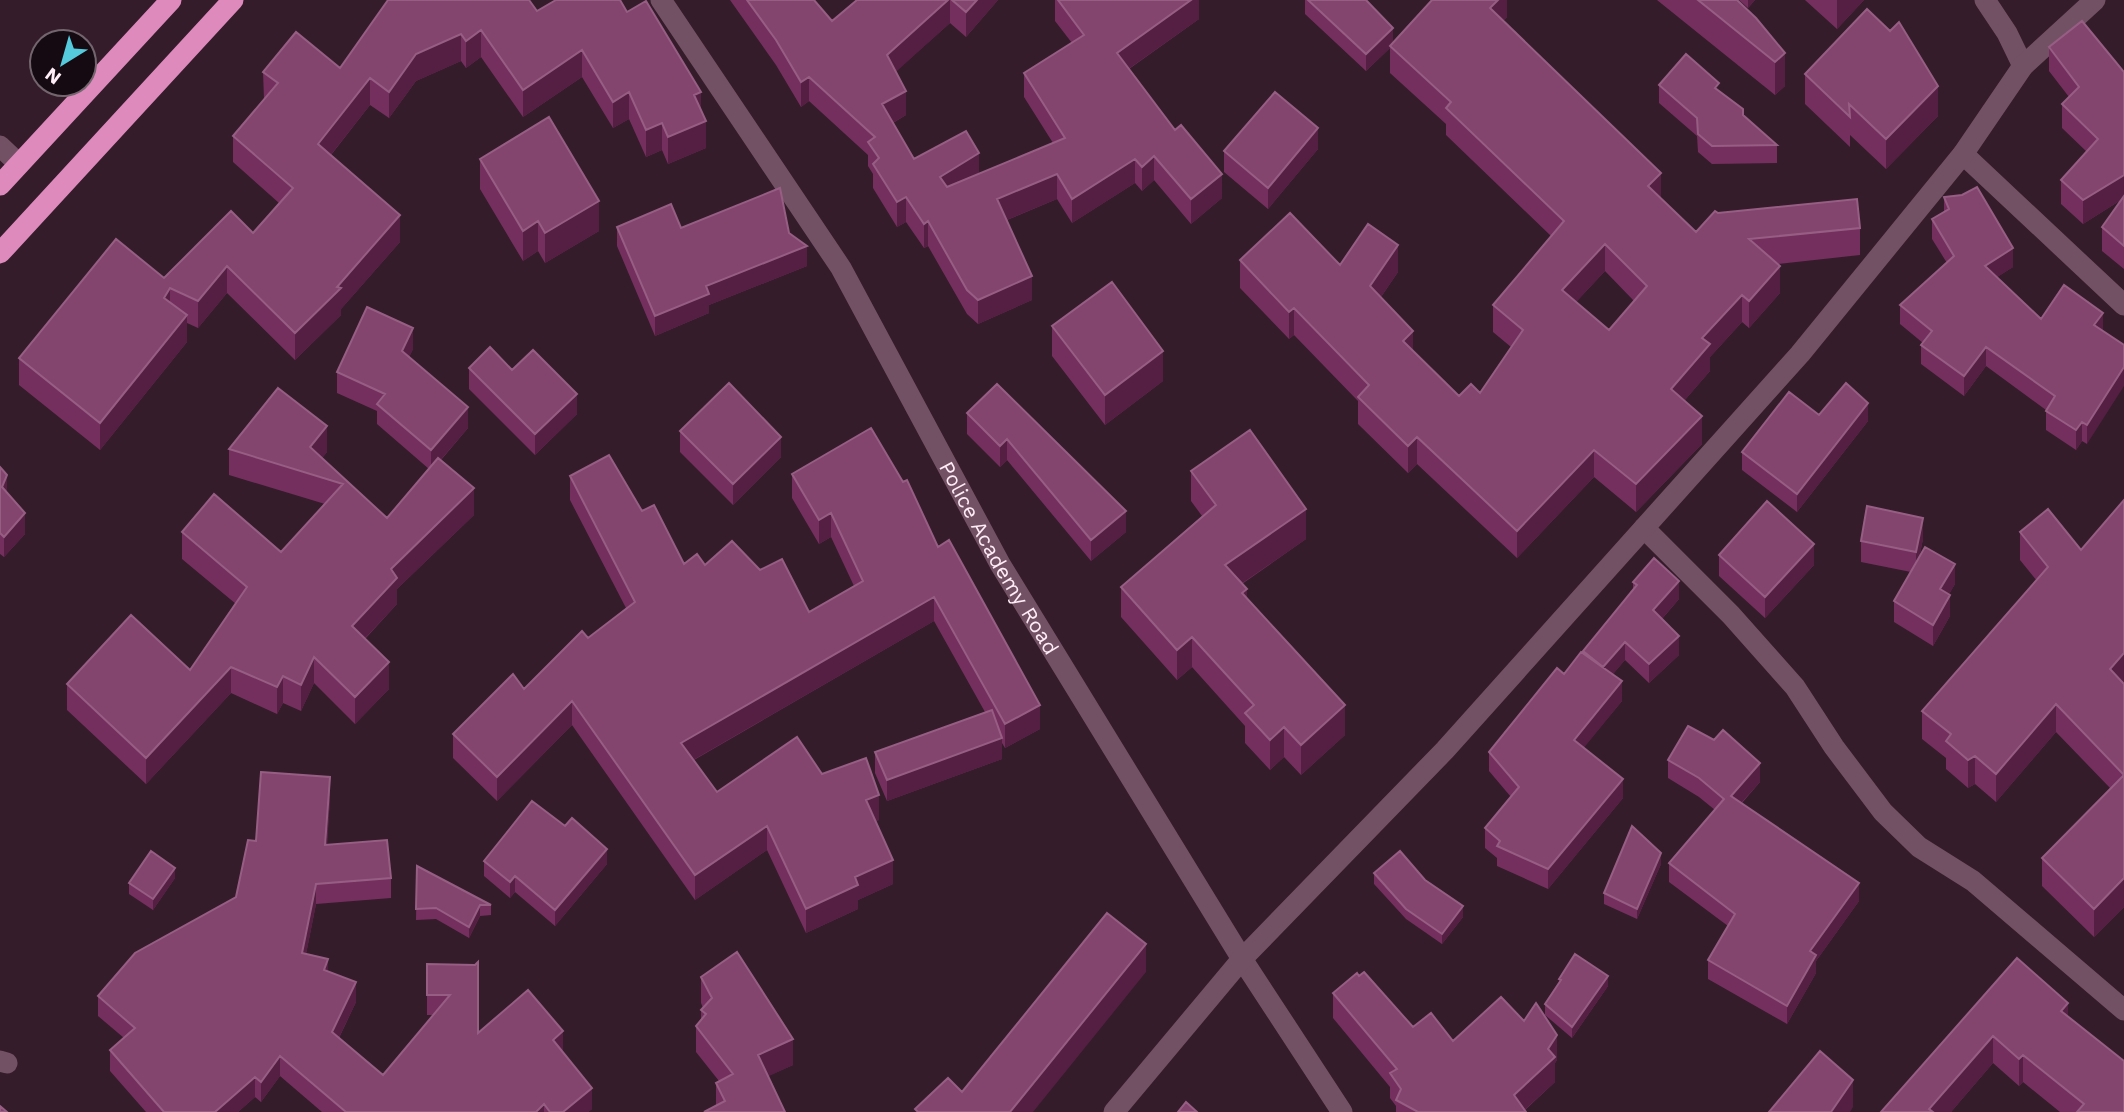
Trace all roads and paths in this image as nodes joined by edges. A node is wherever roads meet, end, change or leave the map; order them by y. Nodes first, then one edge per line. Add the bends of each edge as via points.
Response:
1 (171, 0) edge
2 (233, 0) edge
3 (661, 0) edge
4 (1985, 0) edge
5 (2095, 0) edge
6 (2023, 66) junction
7 (0, 146) edge
8 (1963, 154) junction
9 (19, 164) junction
10 (0, 185) edge
11 (0, 253) edge
12 (2124, 304) edge
13 (1644, 528) junction
14 (1242, 959) junction
15 (2124, 1010) edge
16 (1114, 1112) edge
17 (1342, 1112) edge

1 - 9 highway
2 - 11 highway
3 - 14 street, Police Academy Road via 841,268 1000,564
4 - 6 street
5 - 6 street
6 - 8 street
7 - 9 street
8 - 12 street
8 - 13 street via 1800,354
9 - 10 highway
13 - 14 street via 1445,750
13 - 15 street via 1796,687 1834,747 1910,839 1973,881
14 - 16 street
14 - 17 street, Police Academy Road

